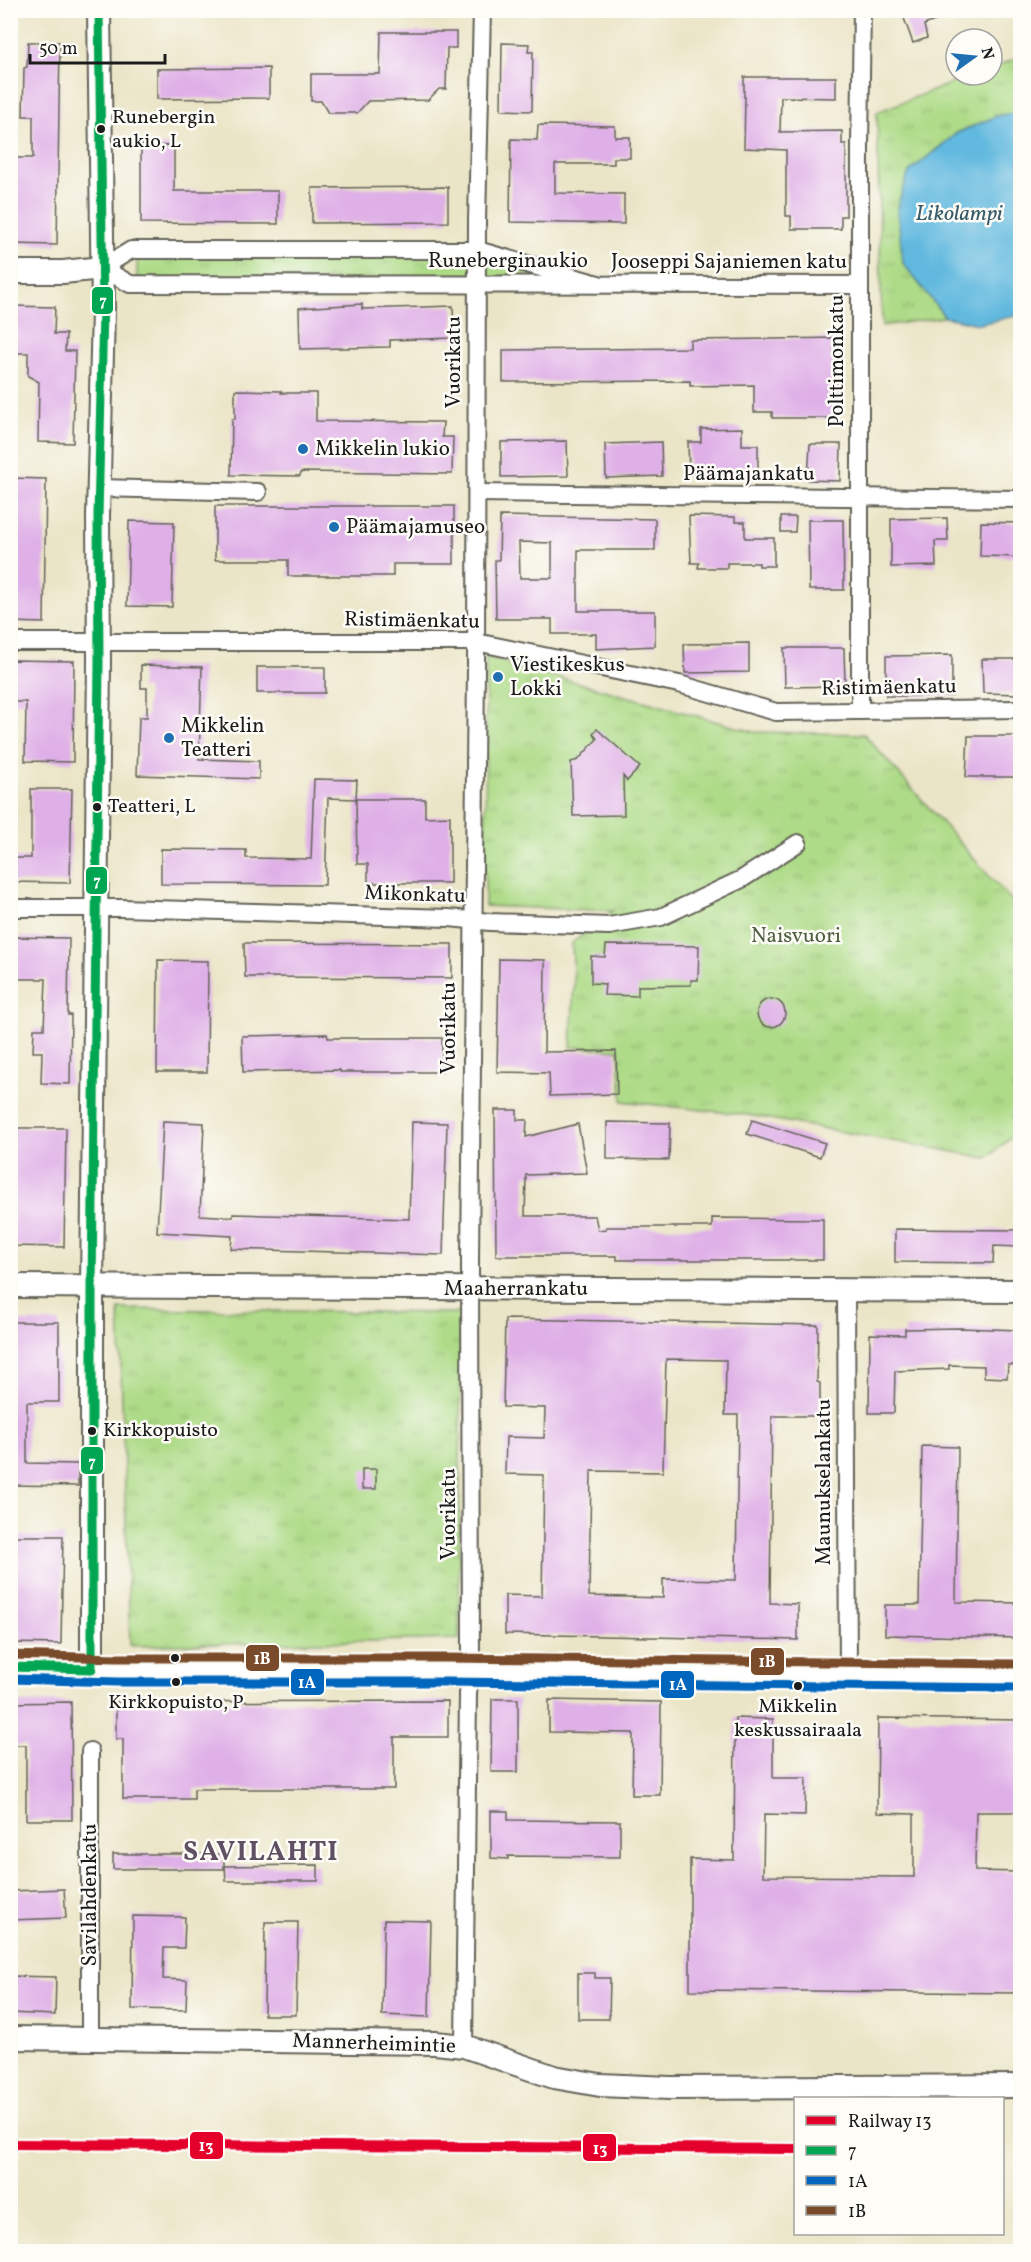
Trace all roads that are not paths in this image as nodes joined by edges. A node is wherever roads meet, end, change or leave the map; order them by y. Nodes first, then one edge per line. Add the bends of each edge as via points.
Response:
1 (99, 10) edge
2 (482, 10) edge
3 (862, 10) edge
4 (477, 250) junction
5 (102, 268) junction
6 (10, 272) edge
7 (477, 284) junction
8 (598, 284) junction
9 (859, 285) junction
10 (98, 488) junction
11 (258, 492) dead end
12 (477, 493) junction
13 (860, 497) junction
14 (1020, 499) edge
15 (10, 642) edge
16 (476, 642) junction
17 (99, 643) junction
18 (1020, 710) edge
19 (860, 711) junction
20 (798, 843) dead end
21 (10, 908) edge
22 (95, 908) junction
23 (472, 919) junction
24 (10, 1286) edge
25 (92, 1287) junction
26 (471, 1289) junction
27 (846, 1290) junction
28 (1020, 1292) edge
29 (10, 1667) edge
30 (92, 1669) junction
31 (471, 1671) junction
32 (848, 1673) junction
33 (1020, 1676) edge
34 (90, 1751) dead end
35 (10, 2038) edge
36 (90, 2039) junction
37 (464, 2046) junction
38 (1020, 2086) edge

1 - 5 main road
2 - 4 street, Vuorikatu
3 - 9 street, Polttimonkatu
4 - 5 street, Runeberginaukio via 131,250
4 - 7 street, Vuorikatu
4 - 8 street, Runeberginaukio
5 - 6 main road
5 - 7 street, Runeberginaukio via 130,284
5 - 10 main road
7 - 8 street, Runeberginaukio
7 - 12 street, Vuorikatu
8 - 9 street, Jooseppi Sajaniemen katu
9 - 13 street, Polttimonkatu
10 - 11 street
10 - 17 main road
12 - 13 street, Päämajankatu
12 - 16 street, Vuorikatu
13 - 14 street, Päämajankatu
13 - 19 street, Polttimonkatu
15 - 17 street, Ristimäenkatu
16 - 17 street, Ristimäenkatu
16 - 19 street, Ristimäenkatu via 679,684 776,712
16 - 23 street, Vuorikatu
17 - 22 main road
18 - 19 street, Ristimäenkatu
20 - 23 street, Mikonkatu via 742,879 661,917 609,926
21 - 22 street, Mikonkatu
22 - 23 street, Mikonkatu
22 - 25 main road
23 - 26 street, Vuorikatu
24 - 25 main road, Maaherrankatu
25 - 26 main road, Maaherrankatu
25 - 30 main road
26 - 27 main road, Maaherrankatu
26 - 31 street, Vuorikatu
27 - 28 main road, Maaherrankatu
27 - 32 street, Maunukselankatu
29 - 30 main road
30 - 31 main road
31 - 32 main road
31 - 37 street, Vuorikatu
32 - 33 main road
34 - 36 street, Savilahdenkatu
35 - 36 main road, Mannerheimintie
36 - 37 main road, Mannerheimintie
37 - 38 main road, Mannerheimintie via 554,2077 600,2085

